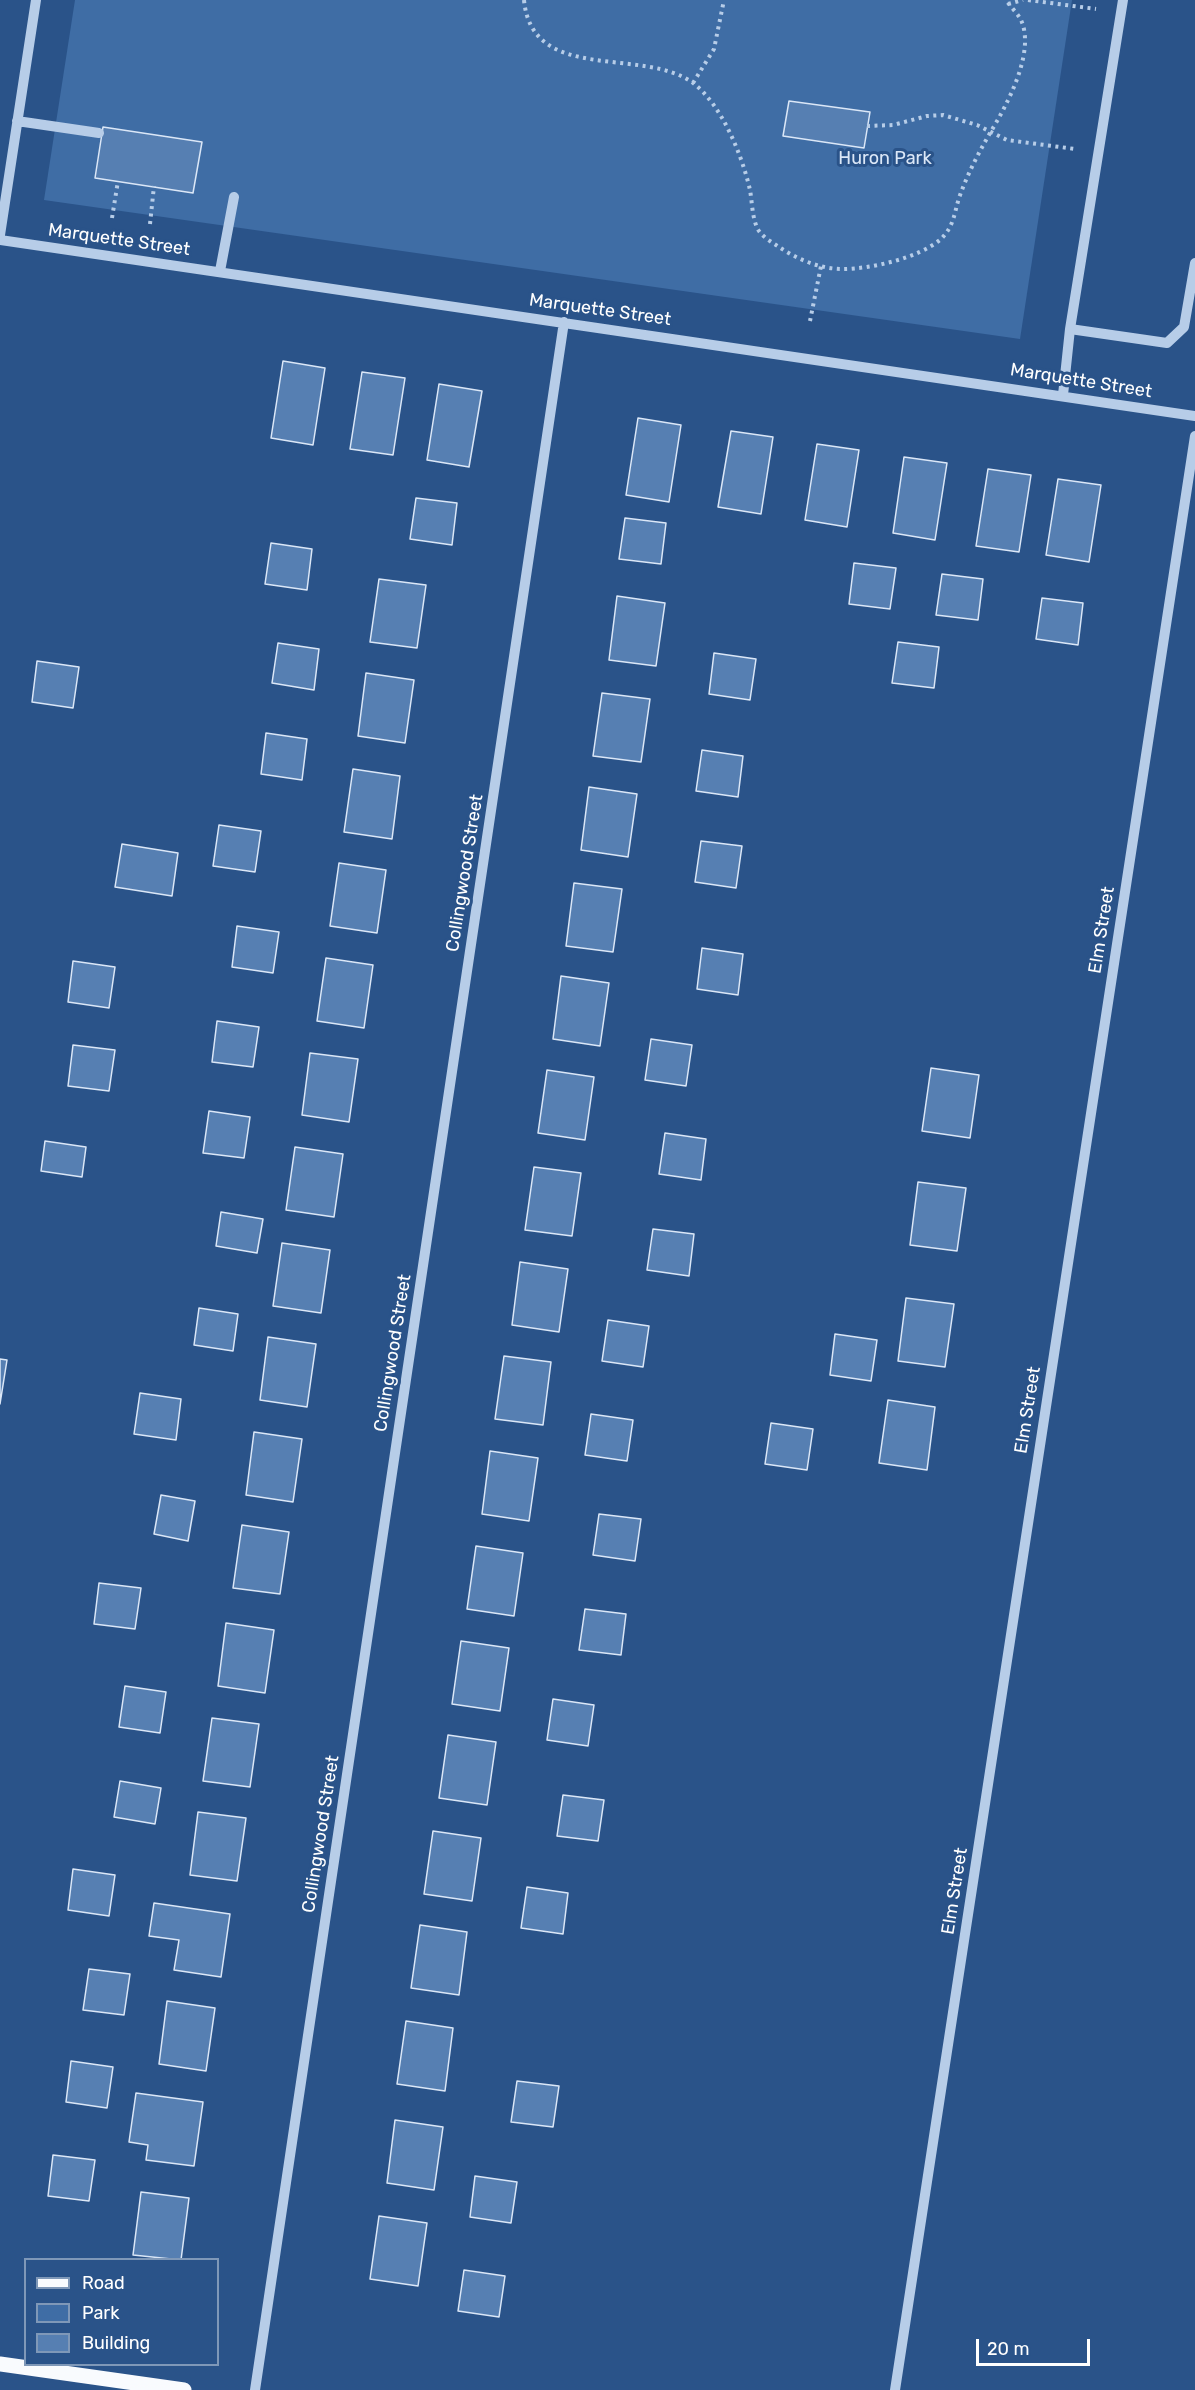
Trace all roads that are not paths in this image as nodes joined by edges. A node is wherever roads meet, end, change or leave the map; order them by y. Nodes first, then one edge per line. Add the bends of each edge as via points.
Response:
1 (36, 0) edge
2 (1123, 0) edge
3 (17, 122) junction
4 (99, 133) dead end
5 (234, 197) dead end
6 (0, 238) edge
7 (1195, 263) edge
8 (220, 272) junction
9 (564, 322) junction
10 (1070, 329) junction
11 (1063, 395) junction
12 (1195, 416) edge
13 (1195, 436) edge
14 (0, 2364) edge
15 (184, 2390) edge
16 (255, 2390) edge
17 (895, 2390) edge

1 - 3 street
2 - 10 street
3 - 4 street
3 - 6 street
5 - 8 street
6 - 8 street, Marquette Street
7 - 10 street via 1185,327 1167,343
8 - 9 street, Marquette Street
9 - 11 street, Marquette Street
9 - 16 street, Collingwood Street
10 - 11 street
11 - 12 street, Marquette Street
13 - 17 street, Elm Street
14 - 15 main road

